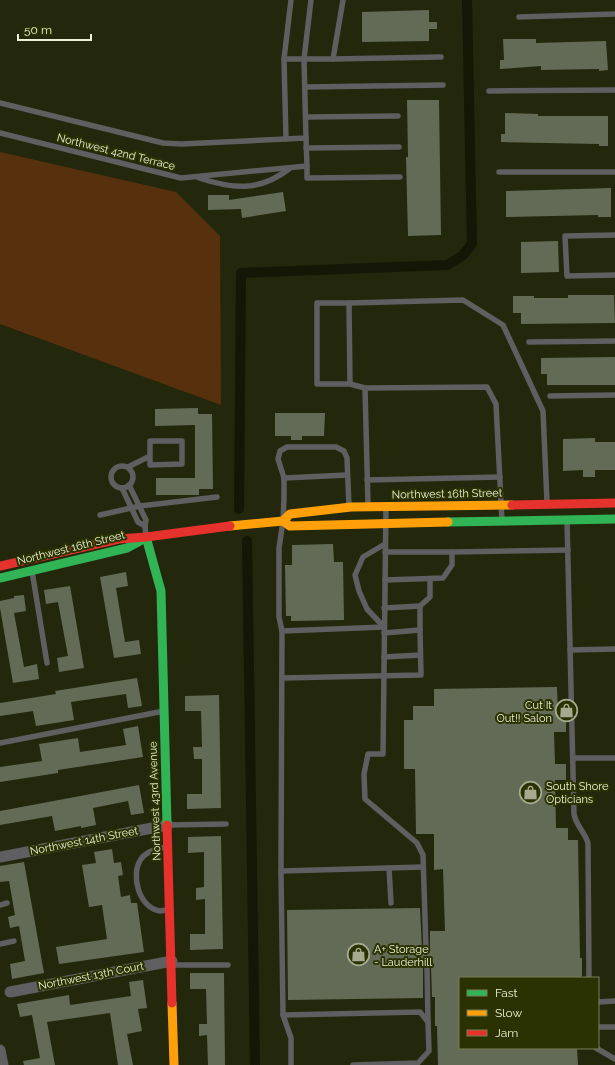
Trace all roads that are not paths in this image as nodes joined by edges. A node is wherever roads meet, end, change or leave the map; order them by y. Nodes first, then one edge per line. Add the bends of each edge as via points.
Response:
1 (291, 0) edge
2 (311, 0) edge
3 (343, 0) edge
4 (615, 14) edge
5 (519, 17) dead end
6 (441, 57) dead end
7 (304, 58) junction
8 (284, 59) junction
9 (333, 59) junction
10 (443, 85) dead end
11 (305, 87) junction
12 (615, 90) edge
13 (490, 91) dead end
14 (0, 103) edge
15 (398, 116) dead end
16 (306, 117) junction
17 (0, 133) edge
18 (306, 138) junction
19 (286, 139) junction
20 (399, 147) dead end
21 (306, 148) junction
22 (307, 166) junction
23 (290, 168) junction
24 (499, 172) dead end
25 (615, 172) edge
26 (195, 177) junction
27 (400, 177) dead end
28 (615, 235) edge
29 (615, 275) edge
30 (349, 303) junction
31 (615, 341) edge
32 (529, 342) dead end
33 (350, 384) junction
34 (365, 388) junction
35 (615, 395) edge
36 (550, 396) dead end
37 (150, 456) junction
38 (128, 467) junction
39 (347, 475) junction
40 (284, 478) junction
41 (500, 478) junction
42 (367, 480) junction
43 (129, 485) junction
44 (122, 488) junction
45 (216, 497) dead end
46 (615, 503) edge
47 (547, 504) junction
48 (566, 504) junction
49 (501, 505) junction
50 (140, 506) junction
51 (368, 506) junction
52 (386, 506) junction
53 (132, 508) junction
54 (100, 515) dead end
55 (347, 516) junction
56 (615, 519) edge
57 (548, 520) junction
58 (567, 520) junction
59 (502, 521) junction
60 (284, 522) junction
61 (385, 523) junction
62 (145, 526) junction
63 (146, 537) junction
64 (385, 544) junction
65 (568, 550) junction
66 (385, 552) junction
67 (452, 552) junction
68 (30, 558) junction
69 (0, 566) edge
70 (32, 571) junction
71 (0, 578) edge
72 (430, 579) junction
73 (385, 580) junction
74 (420, 606) junction
75 (384, 608) junction
76 (384, 630) junction
77 (420, 630) junction
78 (282, 631) junction
79 (615, 649) edge
80 (570, 650) junction
81 (420, 655) junction
82 (384, 656) junction
83 (48, 662) dead end
84 (384, 676) junction
85 (282, 678) junction
86 (164, 711) junction
87 (0, 743) edge
88 (573, 758) junction
89 (615, 758) edge
90 (226, 824) dead end
91 (168, 825) junction
92 (168, 846) junction
93 (0, 857) edge
94 (423, 867) junction
95 (389, 868) junction
96 (281, 871) junction
97 (7, 903) dead end
98 (391, 903) dead end
99 (0, 905) edge
100 (170, 910) junction
101 (14, 941) dead end
102 (0, 944) edge
103 (426, 949) dead end
104 (172, 963) junction
105 (228, 965) dead end
106 (427, 967) dead end
107 (589, 977) edge
108 (10, 992) dead end
109 (615, 1001) edge
110 (599, 1002) edge
111 (283, 1015) junction
112 (428, 1022) junction
113 (599, 1027) edge
114 (615, 1027) edge
115 (598, 1049) edge
116 (0, 1050) edge
117 (615, 1060) edge
118 (3, 1065) edge
119 (174, 1065) edge
120 (291, 1065) edge
121 (353, 1065) edge

1 - 8 lane
2 - 7 lane
3 - 9 lane
4 - 5 lane
6 - 9 lane
7 - 8 lane
7 - 9 lane
7 - 11 lane
8 - 19 lane
10 - 11 lane
11 - 16 lane
12 - 13 lane
14 - 19 lane, Northwest 42nd Terrace via 163,143
15 - 16 lane
16 - 18 lane
17 - 26 lane, Northwest 42nd Terrace via 181,178
18 - 19 lane, Northwest 42nd Terrace
18 - 21 lane
20 - 21 lane
21 - 22 lane
22 - 23 lane, Northwest 42nd Terrace
22 - 27 lane via 307,178
23 - 26 lane, Northwest 42nd Terrace
23 - 26 lane via 280,176 243,187 222,185
24 - 25 lane
28 - 29 lane via 564,236 567,276
30 - 33 lane
30 - 33 lane via 317,303 317,384
30 - 47 lane via 463,300 503,325 542,411
31 - 32 lane
33 - 34 lane
34 - 41 lane via 487,387 496,404
34 - 42 lane
35 - 36 lane
37 - 37 lane via 150,464 182,464 182,441 150,442
37 - 38 lane
38 - 43 lane via 133,474
38 - 44 lane via 116,467 110,476 112,484
39 - 40 lane
39 - 40 lane via 347,458 344,451 336,447 287,447 280,451 278,459
39 - 55 lane
40 - 60 lane
41 - 42 lane
41 - 49 lane
42 - 51 lane
43 - 44 lane
43 - 50 lane
44 - 53 lane
45 - 50 lane
46 - 48 street, Northwest 16th Street
47 - 48 street, Northwest 16th Street
47 - 49 street, Northwest 16th Street
47 - 57 lane
48 - 58 street
49 - 52 street, Northwest 16th Street
49 - 59 lane
50 - 53 lane
50 - 62 lane via 146,520
51 - 52 street, Northwest 16th Street
51 - 55 street, Northwest 16th Street
52 - 61 lane
53 - 54 lane
53 - 62 lane via 138,522
55 - 60 street, Northwest 16th Street via 290,526
55 - 60 street, Northwest 16th Street via 290,514
55 - 61 street, Northwest 16th Street
56 - 58 street, Northwest 16th Street
57 - 58 street, Northwest 16th Street
57 - 59 street, Northwest 16th Street
58 - 65 lane
59 - 61 street, Northwest 16th Street
60 - 63 street, Northwest 16th Street
60 - 78 lane via 279,548 279,617
61 - 64 lane
62 - 63 lane
63 - 68 street, Northwest 16th Street via 119,539
63 - 70 street, Northwest 16th Street via 127,548
63 - 86 street, Northwest 43rd Avenue via 161,591
64 - 66 lane
64 - 76 lane via 363,557 355,575 367,609
65 - 67 lane
65 - 80 lane
66 - 67 lane
66 - 73 lane
67 - 72 lane via 452,565 443,578
68 - 69 street, Northwest 16th Street
68 - 70 lane
70 - 71 street, Northwest 16th Street
70 - 83 lane
72 - 73 lane
72 - 74 lane via 430,597
73 - 75 lane
74 - 75 lane
74 - 77 lane
75 - 76 lane
76 - 77 lane
76 - 78 lane
76 - 82 lane
77 - 81 lane
78 - 85 lane
79 - 80 lane
80 - 88 lane
81 - 82 lane
81 - 84 lane via 421,675
82 - 84 lane
84 - 85 lane
84 - 94 lane via 383,754 368,754 364,774 365,799 417,843 423,855
85 - 96 lane
86 - 87 lane
86 - 91 street, Northwest 43rd Avenue
88 - 89 lane
88 - 107 lane via 576,821 588,843
90 - 91 lane
91 - 92 street, Northwest 43rd Avenue
91 - 93 street, Northwest 14th Street
92 - 100 street, Northwest 43rd Avenue
92 - 100 lane via 150,851 141,860 136,872 136,886 142,899 150,906 159,911
94 - 95 lane
94 - 103 lane
95 - 96 lane
95 - 98 lane
96 - 111 lane
97 - 99 lane
100 - 104 street, Northwest 43rd Avenue
101 - 102 lane
104 - 105 lane
104 - 108 street, Northwest 13th Court
104 - 119 street, Northwest 43rd Avenue
106 - 112 lane
109 - 110 lane
111 - 112 lane via 420,1012
111 - 120 lane via 291,1038
112 - 121 lane via 429,1051 418,1063
113 - 114 lane
115 - 117 lane
116 - 118 street

